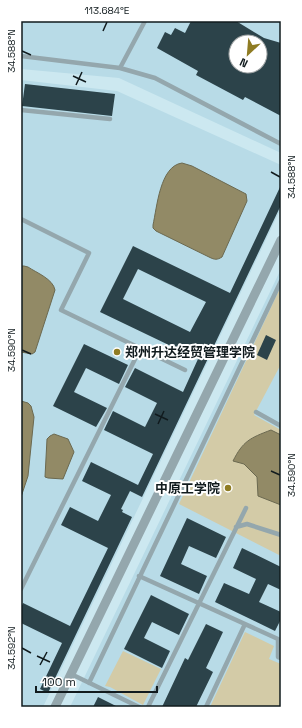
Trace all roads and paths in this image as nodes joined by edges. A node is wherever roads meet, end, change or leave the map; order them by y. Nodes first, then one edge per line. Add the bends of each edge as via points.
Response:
1 (145, 21) edge
2 (21, 56) edge
3 (120, 68) junction
4 (21, 110) edge
5 (110, 120) dead end
6 (281, 144) edge
7 (21, 219) edge
8 (281, 240) edge
9 (281, 281) edge
10 (140, 348) junction
11 (185, 370) dead end
12 (256, 412) dead end
13 (281, 426) edge
14 (246, 508) dead end
15 (236, 528) junction
16 (281, 535) edge
17 (139, 576) junction
18 (21, 589) edge
19 (199, 603) junction
20 (245, 624) junction
21 (281, 650) edge
22 (279, 658) edge
23 (71, 674) junction
24 (89, 683) junction
25 (55, 707) edge
26 (139, 707) edge
27 (148, 707) edge
28 (206, 707) edge

1 - 3 lane
2 - 3 lane
3 - 6 lane via 155,78
4 - 5 lane
7 - 10 lane via 89,253 61,310
8 - 23 street
9 - 17 lane
10 - 11 lane
10 - 18 lane
12 - 13 lane
14 - 15 lane
15 - 16 lane via 247,524
15 - 19 lane
17 - 19 lane
17 - 24 lane
19 - 20 lane
19 - 27 lane
20 - 22 lane via 278,639
20 - 28 lane
21 - 22 lane
23 - 24 lane
23 - 25 street
24 - 26 lane

